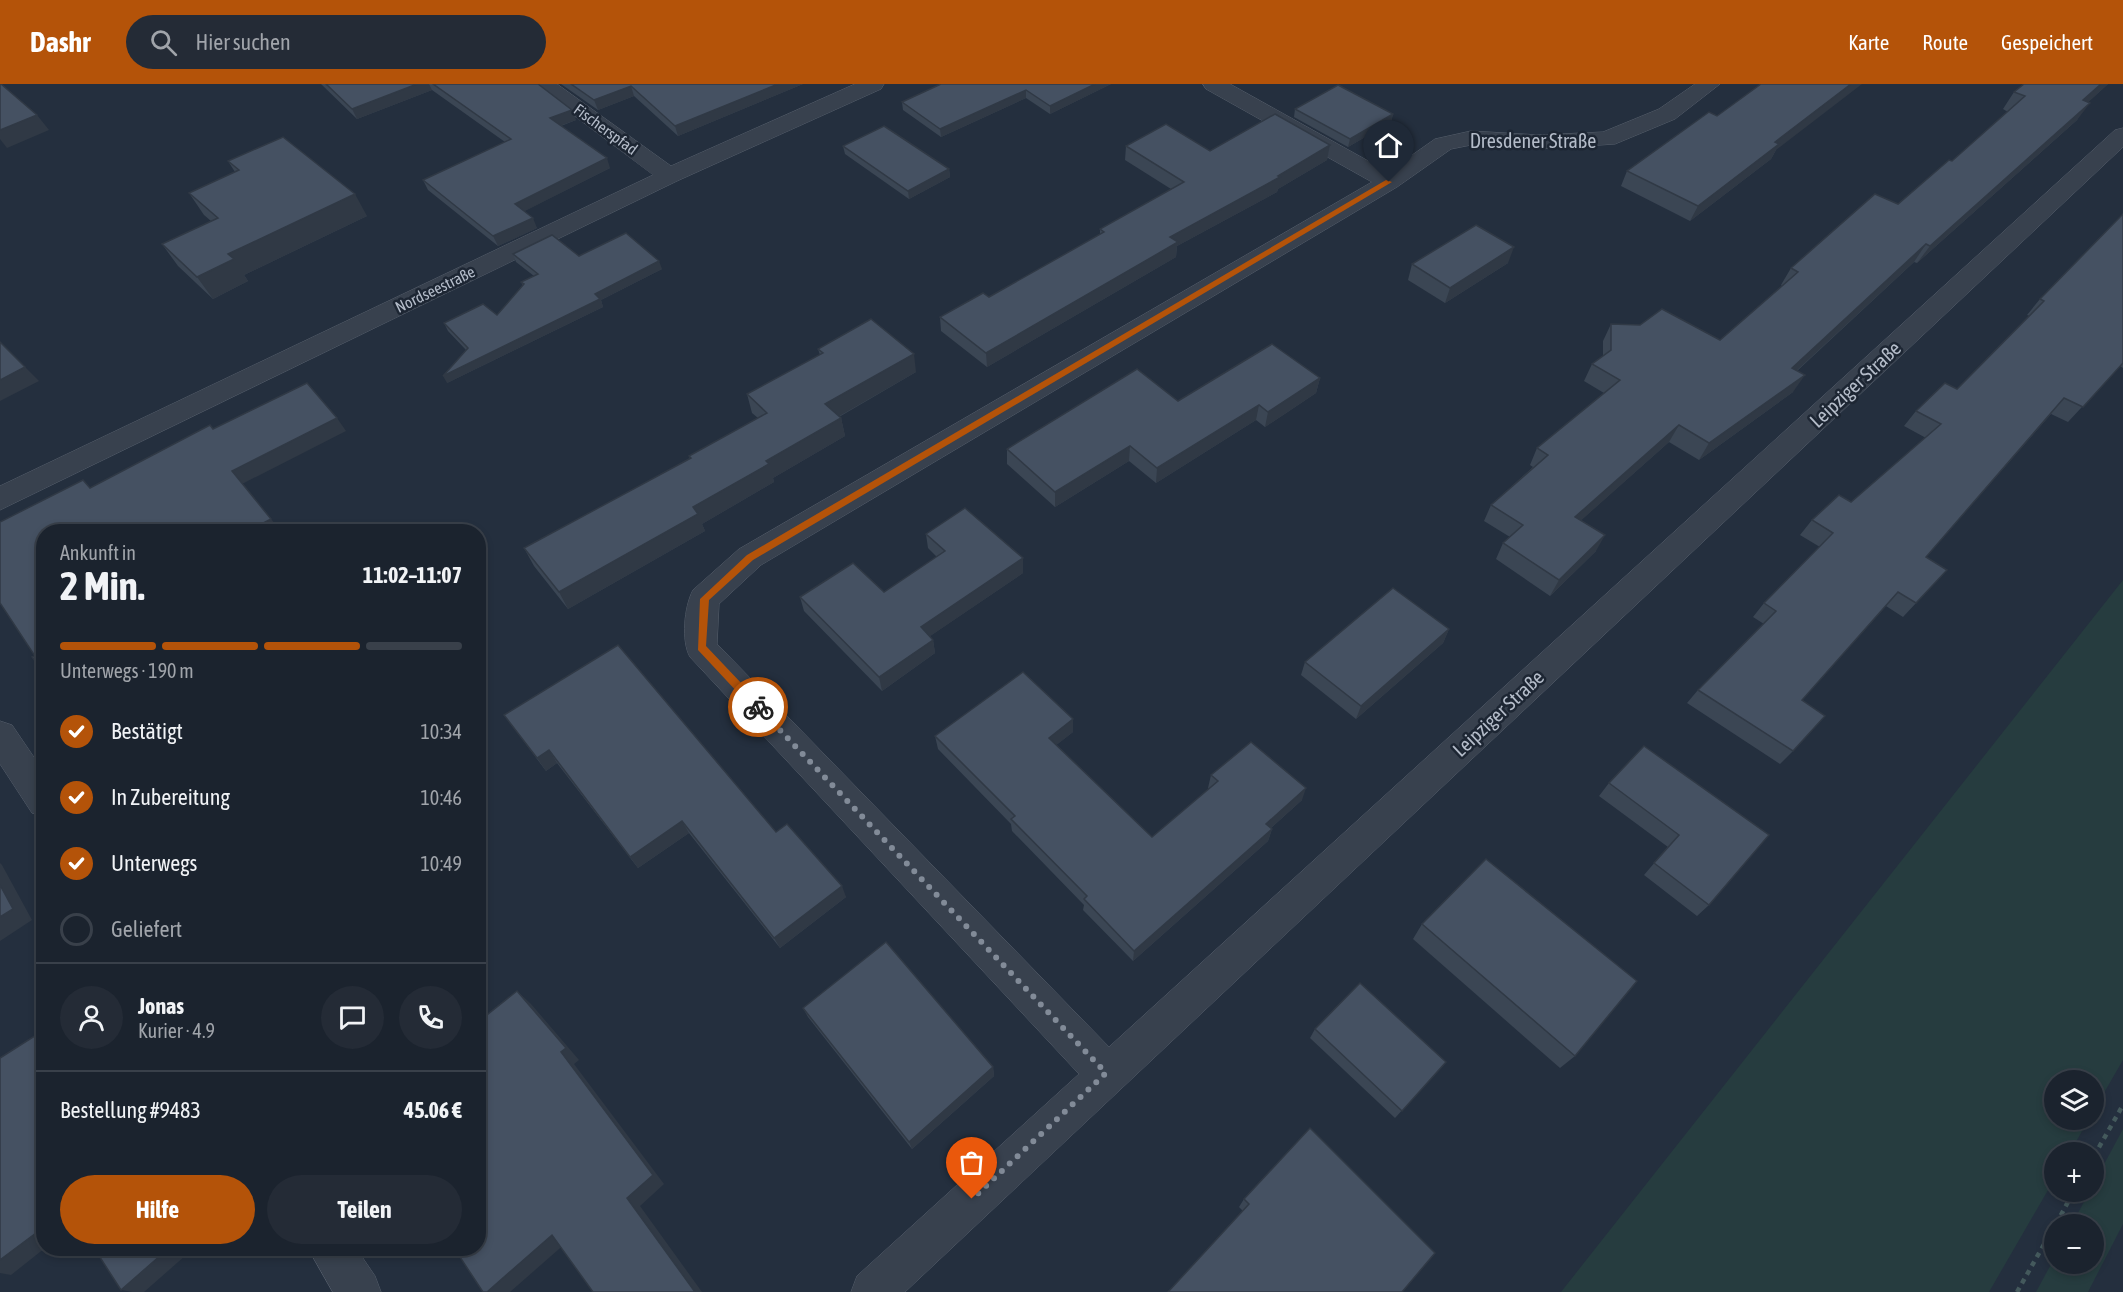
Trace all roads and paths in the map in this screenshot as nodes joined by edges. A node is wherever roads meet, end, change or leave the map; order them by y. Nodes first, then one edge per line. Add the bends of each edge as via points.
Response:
1 (543, 84) edge
2 (873, 84) edge
3 (1214, 84) edge
4 (1709, 84) edge
5 (2123, 135) edge
6 (669, 176) junction
7 (1389, 182) junction
8 (0, 499) edge
9 (0, 735) edge
10 (36, 790) edge
11 (1106, 1073) junction
12 (2123, 1105) edge
13 (2102, 1142) edge
14 (2044, 1244) edge
15 (335, 1256) edge
16 (359, 1292) edge
17 (873, 1292) edge
18 (2017, 1292) edge

1 - 6 street, Fischerspfad
2 - 6 street, Nordseestraße
3 - 7 street
4 - 7 street, Dresdener Straße via 1667,114 1607,139 1539,142 1472,138 1443,144
5 - 11 street, Leipziger Straße
6 - 8 street, Nordseestraße
7 - 11 street, Dresdener Straße via 750,557 704,599 701,648
9 - 10 street
11 - 17 street, Leipziger Straße
12 - 13 path
14 - 18 path
15 - 16 street

